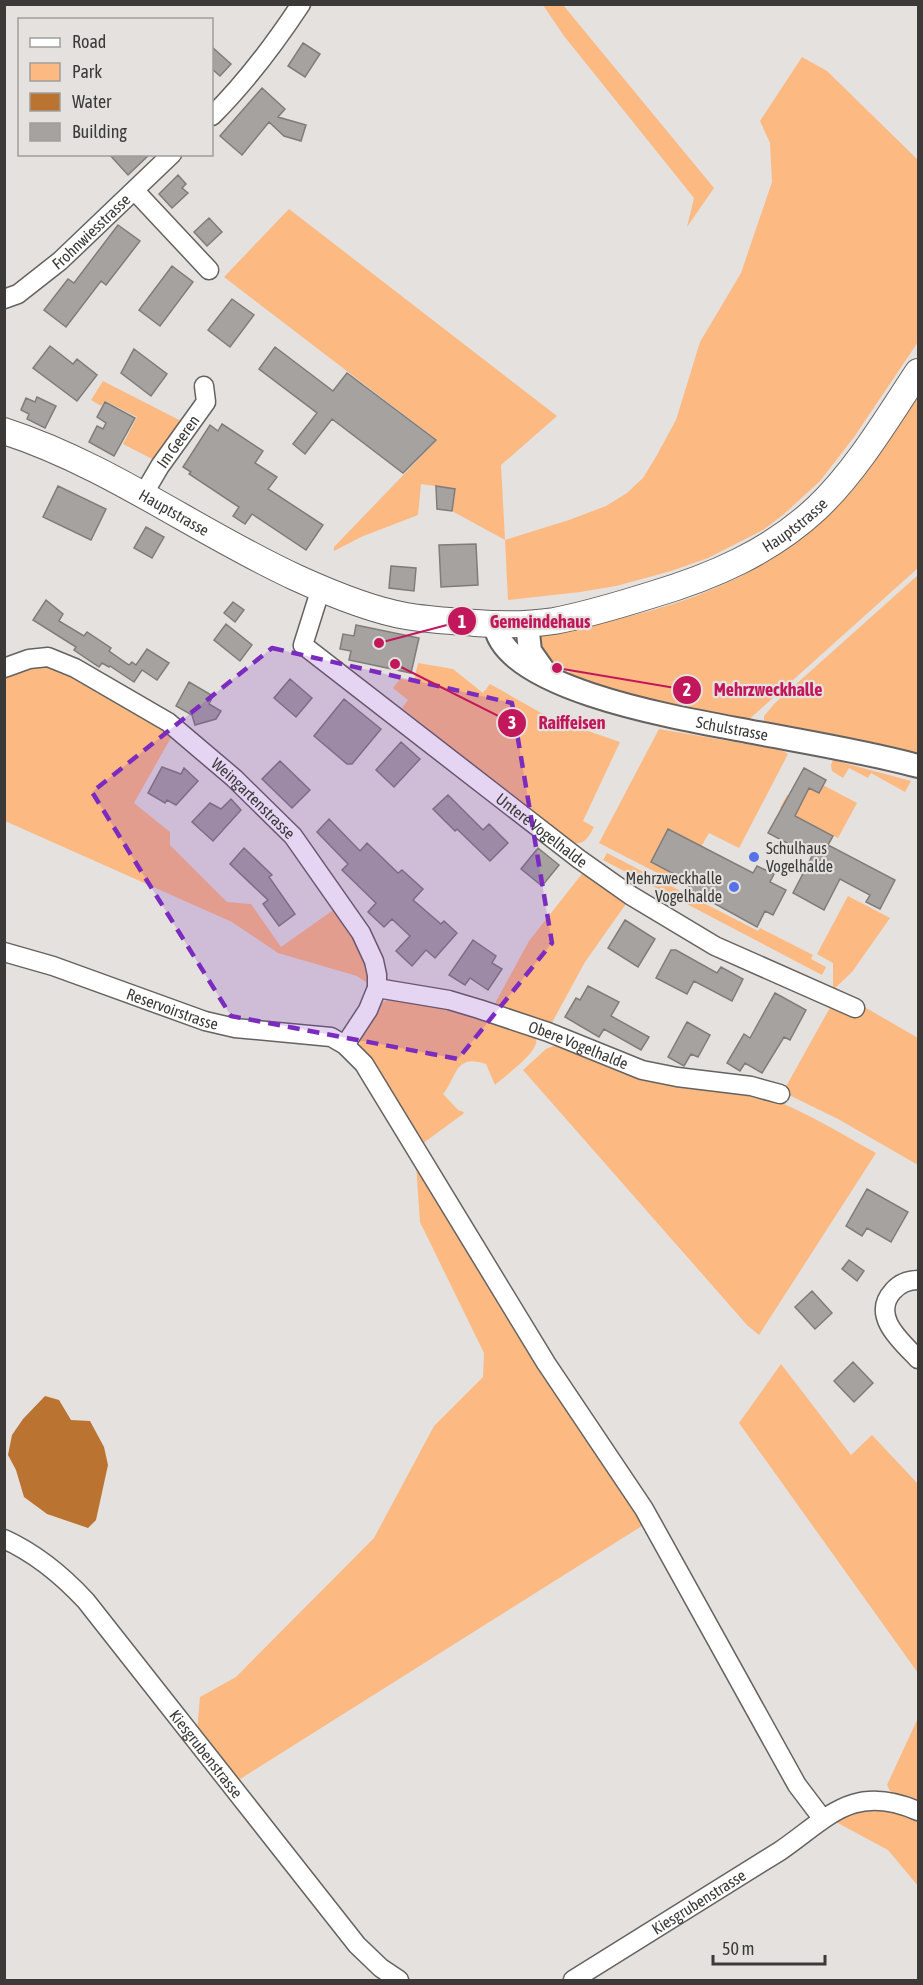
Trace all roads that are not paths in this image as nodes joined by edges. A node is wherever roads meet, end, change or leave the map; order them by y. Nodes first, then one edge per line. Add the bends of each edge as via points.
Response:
1 (301, 4) edge
2 (213, 115) edge
3 (170, 156) edge
4 (135, 191) junction
5 (209, 270) dead end
6 (4, 299) edge
7 (918, 372) edge
8 (204, 386) dead end
9 (4, 431) edge
10 (143, 495) junction
11 (331, 592) junction
12 (510, 618) junction
13 (4, 668) edge
14 (552, 678) junction
15 (918, 766) edge
16 (4, 952) edge
17 (377, 988) junction
18 (855, 1008) dead end
19 (345, 1045) junction
20 (780, 1094) dead end
21 (918, 1280) edge
22 (918, 1359) edge
23 (4, 1539) edge
24 (918, 1811) edge
25 (822, 1818) junction
26 (399, 1980) edge
27 (573, 1980) edge

1 - 2 street via 272,47
3 - 4 street, Frohnwiesstrasse
4 - 5 street
4 - 6 street, Frohnwiesstrasse via 38,280
7 - 12 main road, Hauptstrasse via 843,479 818,507 757,553 682,586 615,605
8 - 10 street, Im Geeren via 206,402
9 - 10 main road, Hauptstrasse via 61,452
10 - 11 main road, Hauptstrasse via 262,561
11 - 12 main road, Hauptstrasse via 404,616
11 - 18 street, Untere Vogelhalde via 303,645 630,896 715,946
12 - 14 street, Schulstrasse via 538,664
12 - 14 street, Schulstrasse via 500,638 515,656
13 - 17 street, Weingartenstrasse via 48,657 63,662 187,736 293,836 369,947
14 - 15 street, Schulstrasse via 600,699 634,708
16 - 19 street, Reservoirstrasse via 206,1022 331,1037
17 - 19 street
17 - 20 street, Obere Vogelhalde via 479,1009 642,1070
19 - 25 street via 364,1064 546,1363 644,1509 797,1785
21 - 22 street via 895,1288 885,1313 892,1331
23 - 26 street, Kiesgrubenstrasse via 56,1571 86,1601 357,1945
24 - 25 street, Kiesgrubenstrasse via 902,1804 869,1801 845,1805
25 - 27 street, Kiesgrubenstrasse via 780,1851

